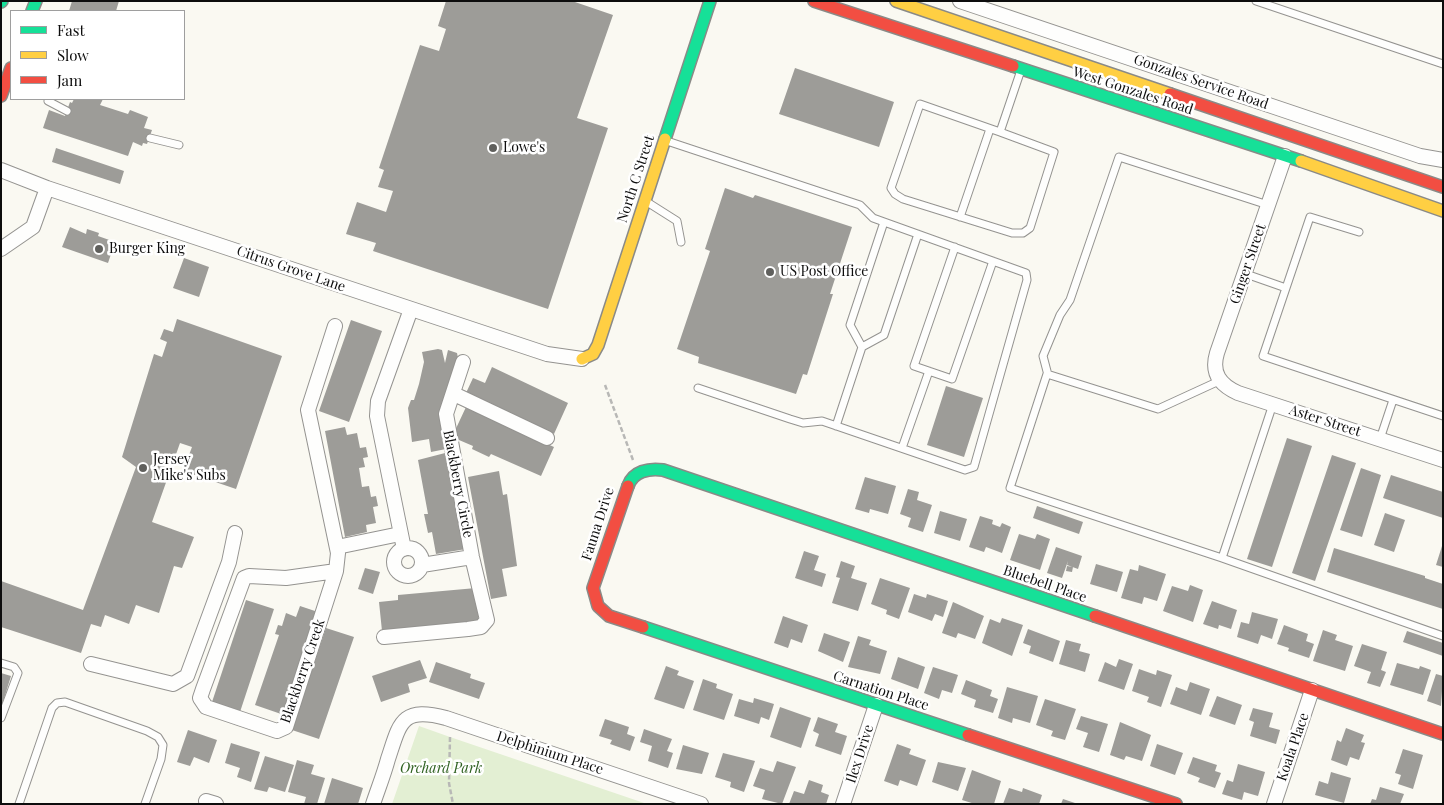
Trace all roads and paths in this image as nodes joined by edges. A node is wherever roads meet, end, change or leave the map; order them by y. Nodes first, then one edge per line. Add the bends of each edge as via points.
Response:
1 (710, 1) edge
2 (814, 1) edge
3 (896, 1) edge
4 (960, 1) edge
5 (1256, 1) edge
6 (1443, 64) edge
7 (1022, 70) junction
8 (10, 71) edge
9 (1, 96) edge
10 (49, 100) edge
11 (66, 111) dead end
12 (990, 128) junction
13 (1000, 132) junction
14 (150, 138) dead end
15 (664, 140) junction
16 (179, 145) dead end
17 (1285, 156) junction
18 (1443, 160) edge
19 (1, 170) edge
20 (1443, 186) edge
21 (47, 188) junction
22 (644, 200) junction
23 (1268, 205) junction
24 (1443, 211) edge
25 (960, 216) junction
26 (884, 222) junction
27 (1359, 232) dead end
28 (918, 234) junction
29 (681, 242) dead end
30 (955, 247) junction
31 (1, 249) edge
32 (993, 261) junction
33 (1246, 274) junction
34 (1286, 288) junction
35 (411, 309) junction
36 (336, 326) dead end
37 (862, 347) junction
38 (582, 358) joint
39 (463, 362) dead end
40 (929, 372) junction
41 (1048, 375) junction
42 (1217, 377) junction
43 (605, 385) dead end
44 (698, 388) dead end
45 (454, 394) junction
46 (1393, 400) junction
47 (1273, 404) junction
48 (1443, 416) edge
49 (836, 426) junction
50 (547, 438) dead end
51 (1380, 439) junction
52 (902, 448) junction
53 (1443, 460) edge
54 (638, 473) junction
55 (235, 533) dead end
56 (400, 534) junction
57 (337, 547) junction
58 (404, 548) junction
59 (472, 557) junction
60 (1222, 558) junction
61 (422, 565) junction
62 (336, 571) junction
63 (593, 588) joint
64 (1443, 636) edge
65 (384, 637) dead end
66 (1, 663) edge
67 (91, 664) dead end
68 (1312, 690) junction
69 (876, 705) junction
70 (1, 718) edge
71 (1443, 734) edge
72 (450, 737) dead end
73 (19, 804) edge
74 (145, 804) edge
75 (373, 804) edge
76 (453, 804) edge
77 (701, 804) edge
78 (844, 804) edge
79 (1176, 804) edge
80 (1274, 804) edge

1 - 15 street, North C Street
2 - 7 street, West Gonzales Road
3 - 20 street, West Gonzales Road
4 - 18 street, Gonzales Service Road via 1420,156
5 - 6 lane
7 - 13 lane
7 - 17 street, West Gonzales Road
8 - 9 street
10 - 11 lane via 56,108
12 - 13 lane
12 - 25 lane
12 - 25 lane via 920,104 891,188 898,197
13 - 25 lane via 1054,152 1030,228 1023,233 1012,233
14 - 16 lane
15 - 22 street, North C Street
15 - 26 lane via 860,205 873,218
17 - 23 street, Ginger Street
17 - 24 street, West Gonzales Road
19 - 21 street, Citrus Grove Lane
21 - 31 street via 33,227
21 - 35 street, Citrus Grove Lane
22 - 29 lane via 677,221
22 - 38 street, North C Street via 598,345 593,354
23 - 33 street, Ginger Street
23 - 41 lane via 1119,157 1070,300 1043,356
26 - 28 lane
26 - 37 lane via 850,325
27 - 34 lane via 1310,217
28 - 30 lane
28 - 37 lane via 884,335
30 - 32 lane
30 - 40 lane via 914,366
32 - 40 lane via 952,379
32 - 52 lane via 1026,273 1027,280 974,467 965,470
33 - 34 lane
33 - 42 street, Ginger Street via 1217,353
34 - 46 lane via 1263,356
35 - 38 street, Citrus Grove Lane via 548,354
35 - 56 street via 378,401 377,416
36 - 57 street, Blackberry Creek via 308,410
37 - 49 lane
39 - 45 street, Blackberry Circle
40 - 52 lane
41 - 42 lane via 1158,409
41 - 60 lane via 1010,488
42 - 47 street, Aster Street via 1232,390
43 - 54 path
44 - 49 lane via 790,420 803,423 822,421
45 - 50 street
45 - 59 street, Blackberry Circle via 446,414
46 - 48 lane
46 - 51 lane
47 - 51 street, Aster Street
47 - 60 lane
49 - 52 lane
51 - 53 street, Aster Street
54 - 63 street, Fauna Drive via 625,488
54 - 68 street, Bluebell Place via 653,468 663,470
55 - 67 street via 229,562 187,676 173,684
56 - 57 street
56 - 58 street
57 - 62 street, Blackberry Creek
58 - 61 street via 417,551
58 - 61 street, Blackberry Circle via 396,554 394,563 401,574 414,575
59 - 61 street, Blackberry Circle
59 - 65 street via 487,620 485,625
60 - 64 lane
62 - 62 street, Blackberry Creek via 286,578 244,578 200,698 206,707 277,731 286,727
63 - 69 street, Carnation Place via 598,606 616,619
66 - 70 lane via 14,667 18,673
68 - 71 street, Bluebell Place
68 - 80 street, Koala Place
69 - 78 street, Ilex Drive
69 - 79 street, Carnation Place
72 - 76 path via 449,783
73 - 74 lane via 52,708 65,702 158,737 163,745 161,759
75 - 77 street, Delphinium Place via 400,725 412,716 428,713

